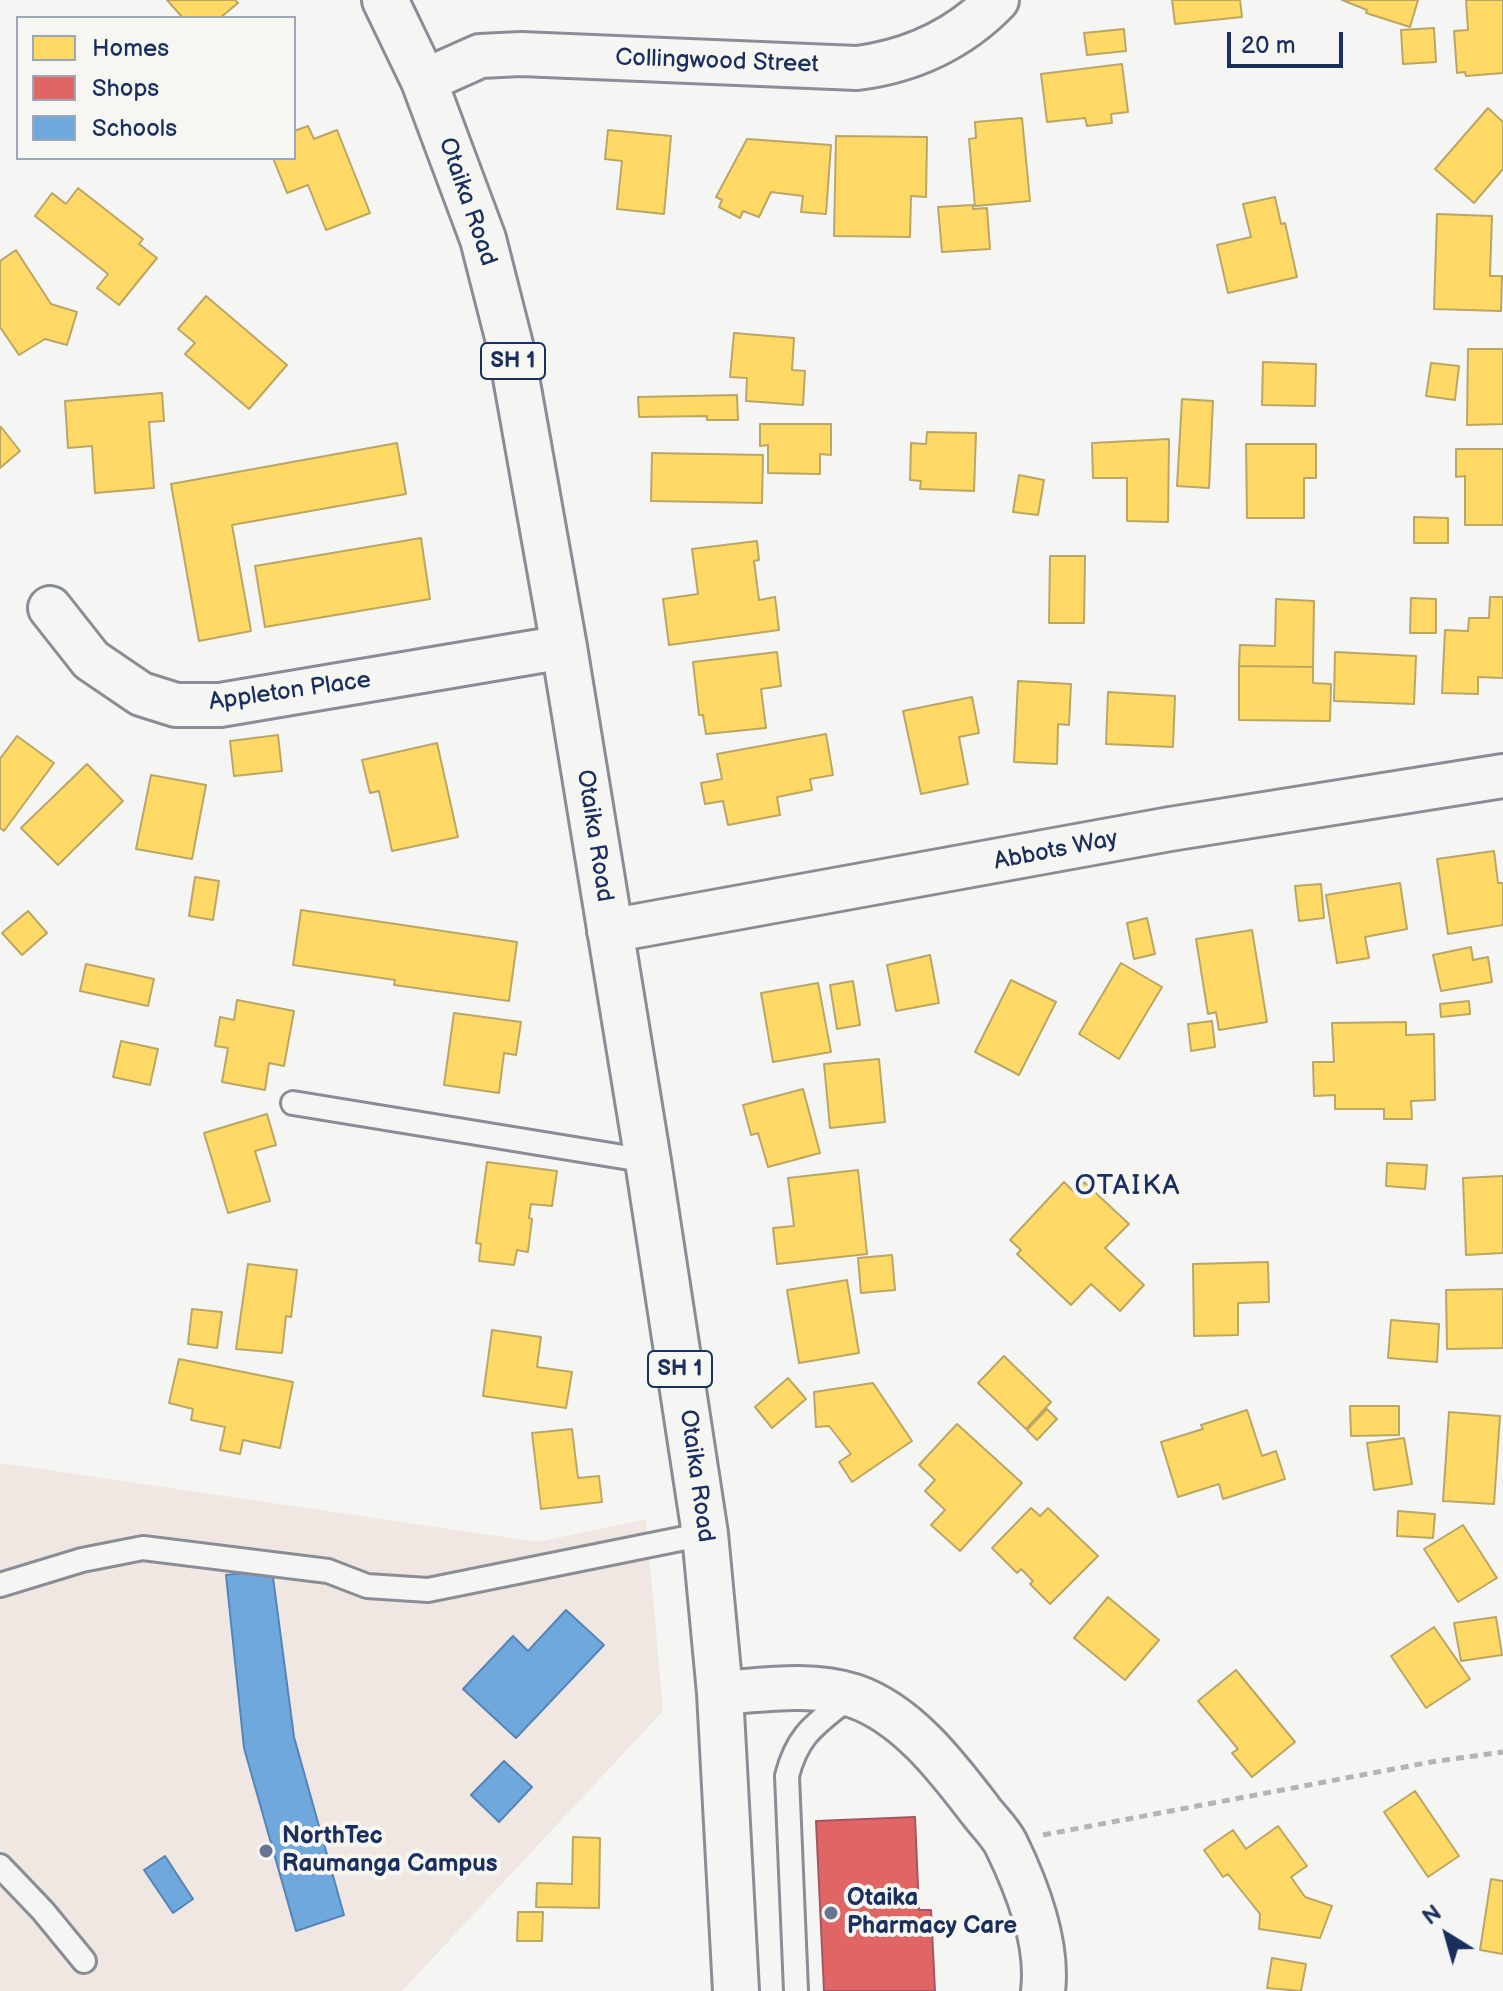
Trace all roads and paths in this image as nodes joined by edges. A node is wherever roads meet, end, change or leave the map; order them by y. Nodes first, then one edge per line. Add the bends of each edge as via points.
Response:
1 (385, 0) edge
2 (997, 0) edge
3 (424, 81) junction
4 (50, 608) dead end
5 (564, 647) junction
6 (1503, 776) edge
7 (609, 931) junction
8 (293, 1103) dead end
9 (648, 1161) junction
10 (705, 1534) junction
11 (0, 1585) edge
12 (720, 1693) junction
13 (852, 1695) junction
14 (1503, 1752) edge
15 (1005, 1842) junction
16 (0, 1866) edge
17 (84, 1961) dead end
18 (736, 1991) edge
19 (796, 1991) edge
20 (1043, 1991) edge

1 - 3 highway, Otaika Road / SH 1
2 - 3 street, Collingwood Street via 964,30 888,64 857,68 521,54 480,56
3 - 5 highway, Otaika Road / SH 1 via 483,239 507,336
4 - 5 street, Appleton Place via 91,660 141,694 176,705 220,705
5 - 7 highway, Otaika Road / SH 1
6 - 7 street, Abbots Way via 1170,829
7 - 9 highway, Otaika Road / SH 1
8 - 9 lane
9 - 10 highway, Otaika Road / SH 1
10 - 11 lane via 428,1590 367,1586 328,1571 143,1548
10 - 12 highway, Otaika Road / SH 1
12 - 13 street via 799,1688
12 - 18 highway, Otaika Road / SH 1
13 - 15 street via 906,1728 951,1773
13 - 19 lane via 806,1733 787,1776
14 - 15 path
15 - 20 street via 1038,1930
16 - 17 lane

